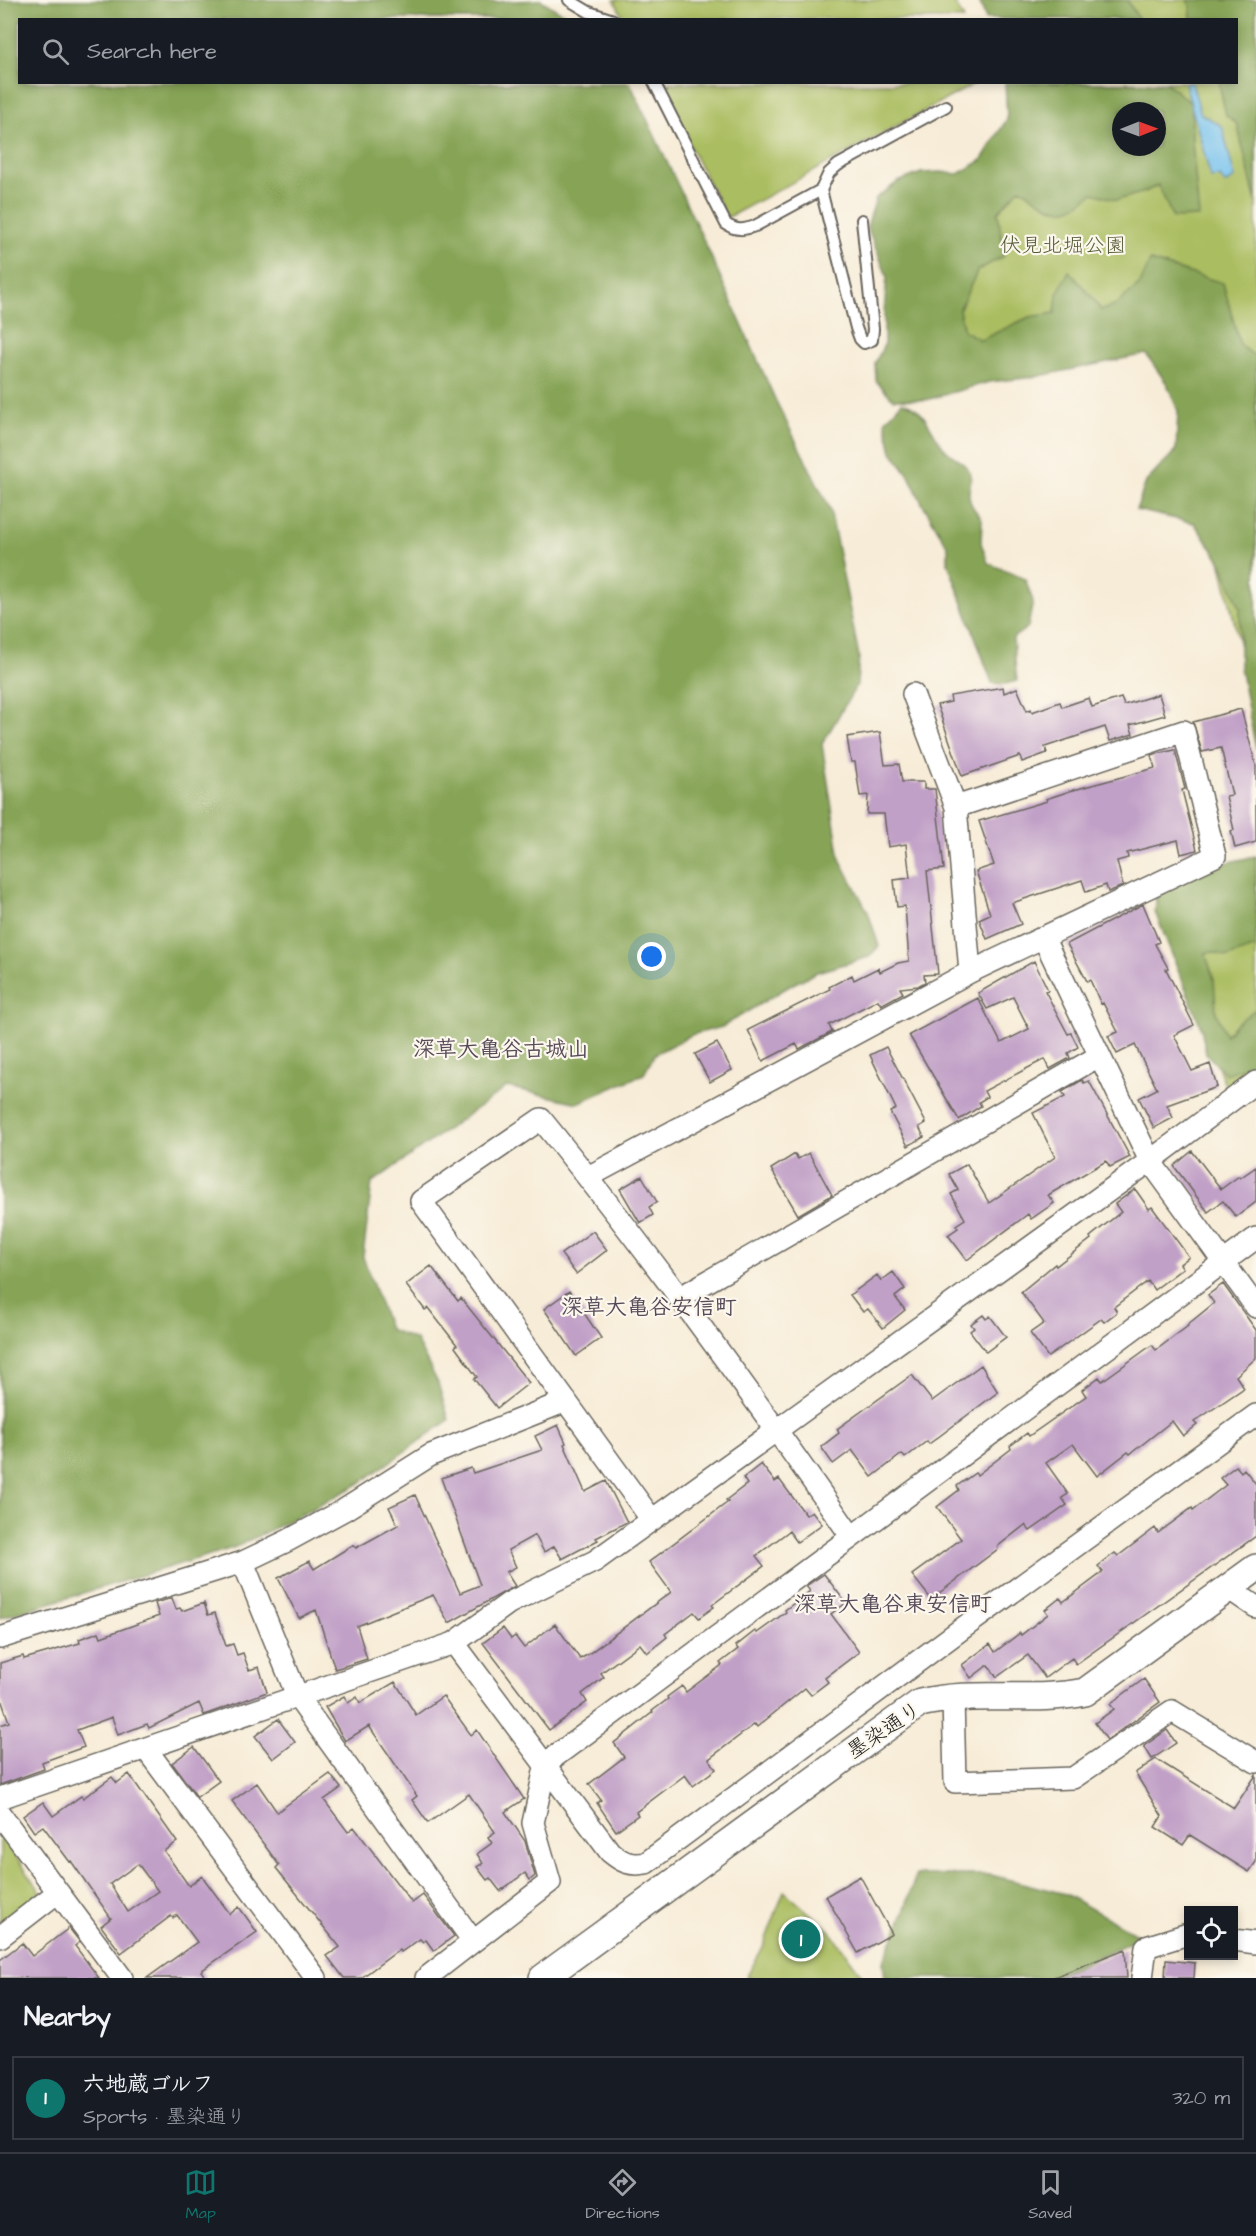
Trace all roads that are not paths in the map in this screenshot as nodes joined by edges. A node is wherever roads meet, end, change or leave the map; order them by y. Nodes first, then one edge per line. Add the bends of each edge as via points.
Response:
1 (569, 0) edge
2 (607, 18) edge
3 (655, 84) edge
4 (946, 106) dead end
5 (821, 190) junction
6 (862, 220) dead end
7 (914, 694) dead end
8 (956, 807) junction
9 (1043, 937) junction
10 (970, 972) junction
11 (1099, 1056) junction
12 (1256, 1082) edge
13 (1150, 1161) junction
14 (588, 1177) junction
15 (1256, 1238) edge
16 (1224, 1263) junction
17 (678, 1298) junction
18 (1256, 1307) edge
19 (566, 1401) junction
20 (1256, 1415) edge
21 (777, 1430) junction
22 (652, 1520) junction
23 (851, 1536) junction
24 (243, 1562) junction
25 (1256, 1568) edge
26 (1228, 1588) junction
27 (1256, 1607) edge
28 (0, 1638) edge
29 (454, 1643) junction
30 (298, 1698) junction
31 (953, 1698) junction
32 (146, 1749) junction
33 (1256, 1762) edge
34 (546, 1763) junction
35 (0, 1798) edge
36 (0, 1814) edge
37 (58, 1892) junction
38 (1184, 1935) edge
39 (0, 1937) edge
40 (473, 1941) junction
41 (1238, 1941) edge
42 (1256, 1943) edge
43 (122, 1978) edge
44 (316, 1978) edge
45 (426, 1978) edge
46 (543, 1978) edge
47 (1142, 1978) edge

1 - 2 lane
3 - 5 lane via 726,224 733,229 755,226
4 - 5 lane via 838,165
5 - 6 lane via 856,328 864,343 872,340 873,329
7 - 8 street
8 - 9 street via 1184,731 1215,856
8 - 10 street
9 - 10 street
9 - 11 street
10 - 14 street
11 - 13 street
11 - 17 street
12 - 13 street
13 - 16 street
13 - 21 street
14 - 17 street
14 - 19 street via 541,1119 420,1201
15 - 16 street
16 - 18 street
16 - 23 street
17 - 21 street
19 - 22 street
19 - 24 street via 431,1455 344,1510
20 - 34 street via 646,1863 629,1864 610,1852
21 - 22 street
21 - 23 street
22 - 29 street via 595,1561 509,1603
23 - 34 street
24 - 28 street
24 - 30 street
25 - 26 street, 墨染通り
26 - 27 street
26 - 31 street, 墨染通り via 1084,1692 1065,1696
29 - 30 street
29 - 34 street
30 - 32 street
30 - 40 street
31 - 33 street via 954,1782 1073,1778 1172,1711
31 - 46 street, 墨染通り via 920,1703 907,1711
32 - 35 street
32 - 44 street
34 - 40 street via 533,1823 550,1882
36 - 37 street
37 - 39 street
37 - 43 street
38 - 47 street via 1146,1947
40 - 45 street
41 - 42 street

